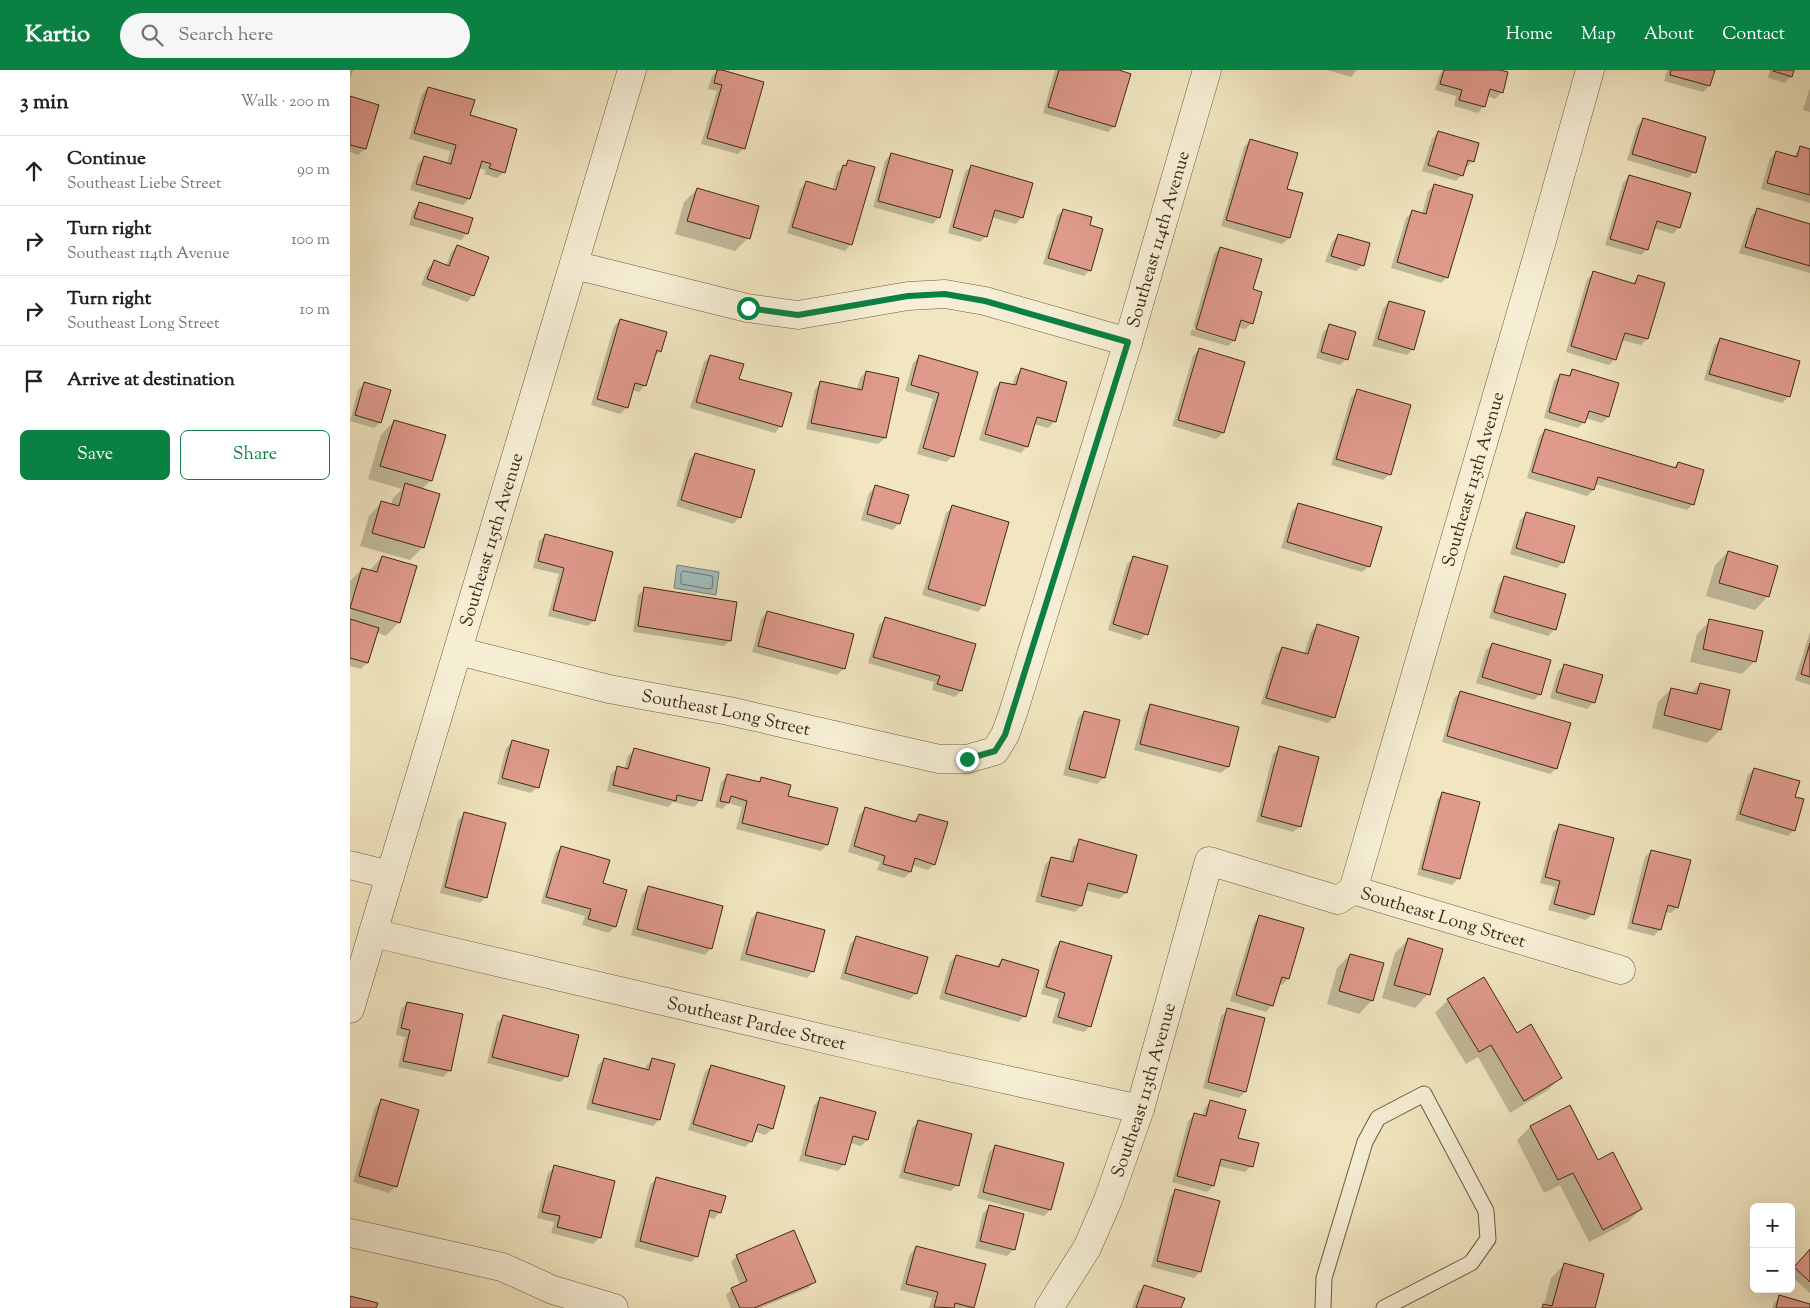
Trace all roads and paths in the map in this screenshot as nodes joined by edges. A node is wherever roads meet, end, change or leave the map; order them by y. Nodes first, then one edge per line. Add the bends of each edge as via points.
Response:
1 (632, 70) edge
2 (1207, 70) edge
3 (1590, 70) edge
4 (574, 265) junction
5 (1128, 342) junction
6 (458, 652) junction
7 (995, 751) joint
8 (1208, 861) joint
9 (350, 866) edge
10 (390, 875) junction
11 (1354, 890) junction
12 (373, 933) junction
13 (1621, 970) dead end
14 (350, 1009) edge
15 (1140, 1109) junction
16 (350, 1232) edge
17 (614, 1308) edge
18 (1048, 1308) edge
19 (1324, 1308) edge
20 (1384, 1308) edge

1 - 4 street, Southeast 115th Avenue
2 - 5 street, Southeast 114th Avenue
3 - 11 street, Southeast 113th Avenue
4 - 5 street via 748,308 798,315 908,296 945,294 985,301
4 - 6 street, Southeast 115th Avenue
5 - 7 street, Southeast 114th Avenue via 1013,713
6 - 7 street, Southeast Long Street via 609,689 728,711 939,760 967,759
6 - 10 street, Southeast 115th Avenue
8 - 11 street, Southeast Long Street via 1338,900
8 - 15 street, Southeast 113th Avenue
9 - 10 street
10 - 12 street, Southeast 115th Avenue
11 - 13 street, Southeast Long Street
12 - 14 street, Southeast 115th Avenue
12 - 15 street, Southeast Pardee Street via 880,1052
15 - 18 street, Southeast 113th Avenue via 1108,1200 1087,1248
16 - 17 street via 502,1267 554,1290
19 - 20 lane via 1324,1278 1365,1142 1378,1118 1424,1094 1486,1211 1488,1238 1471,1264

